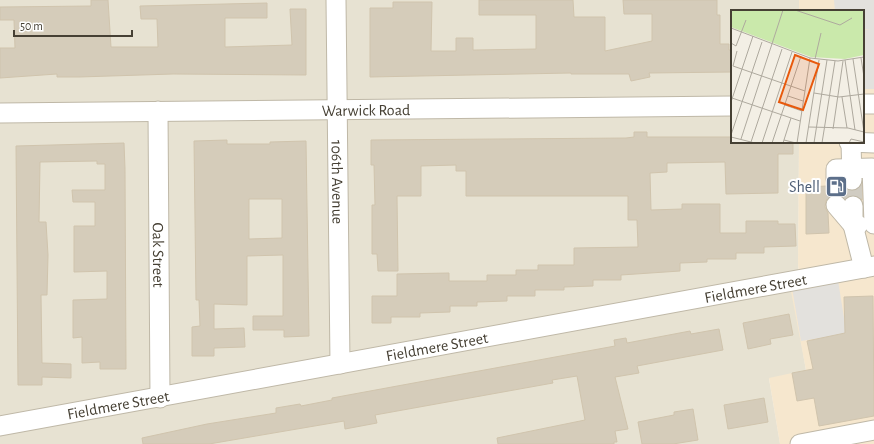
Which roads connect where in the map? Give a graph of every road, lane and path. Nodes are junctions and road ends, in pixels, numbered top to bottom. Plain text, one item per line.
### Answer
1 (336, 0) edge
2 (731, 106) edge
3 (338, 109) junction
4 (158, 112) junction
5 (0, 113) edge
6 (851, 143) edge
7 (864, 143) edge
8 (874, 143) edge
9 (873, 176) edge
10 (844, 206) tunnel mouth
11 (874, 224) edge
12 (853, 225) junction
13 (869, 267) edge
14 (340, 364) junction
15 (160, 398) junction
16 (0, 426) edge
17 (874, 430) edge
18 (800, 444) edge

1 - 3 street, 106th Avenue
2 - 3 street, Warwick Road
3 - 4 street, Warwick Road
3 - 14 street, 106th Avenue
4 - 5 street, Warwick Road
4 - 15 street, Oak Street
6 - 9 street
7 - 8 street
9 - 11 street
10 - 12 street
11 - 12 street
12 - 13 street
13 - 14 street, Fieldmere Street
14 - 15 street, Fieldmere Street
15 - 16 street, Fieldmere Street
17 - 18 street

